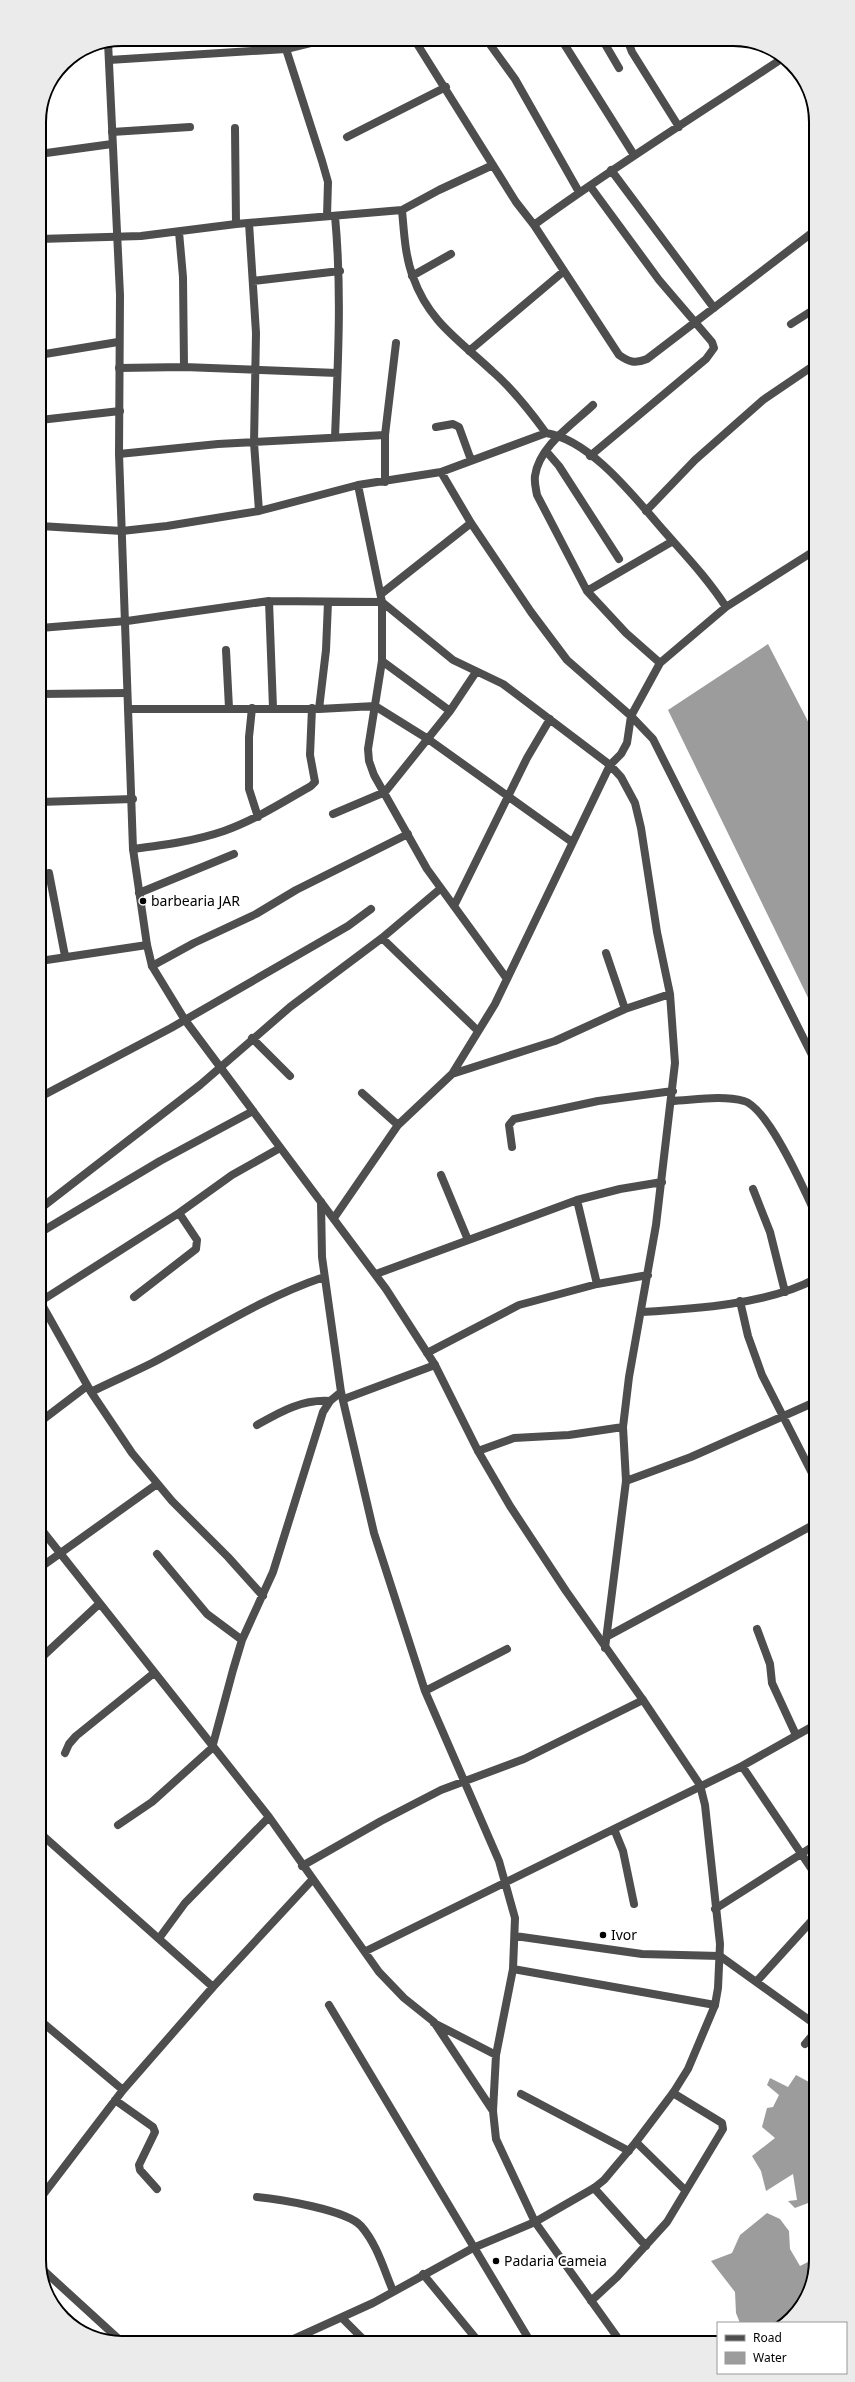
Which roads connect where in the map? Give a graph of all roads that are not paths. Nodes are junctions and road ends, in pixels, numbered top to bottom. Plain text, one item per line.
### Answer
1 (298, 46) edge
2 (419, 46) edge
3 (491, 46) edge
4 (565, 46) edge
5 (606, 46) edge
6 (630, 46) edge
7 (108, 48) edge
8 (286, 49) junction
9 (109, 60) junction
10 (778, 61) edge
11 (619, 68) dead end
12 (446, 87) junction
13 (190, 127) dead end
14 (235, 128) dead end
15 (679, 128) junction
16 (112, 132) junction
17 (347, 136) dead end
18 (112, 144) junction
19 (46, 153) edge
20 (634, 155) junction
21 (493, 165) junction
22 (611, 170) junction
23 (590, 186) junction
24 (580, 192) junction
25 (402, 210) junction
26 (331, 216) junction
27 (249, 222) junction
28 (236, 224) junction
29 (534, 225) junction
30 (179, 232) junction
31 (809, 237) edge
32 (117, 238) junction
33 (46, 239) edge
34 (451, 254) dead end
35 (340, 271) junction
36 (564, 271) junction
37 (412, 276) junction
38 (253, 281) junction
39 (714, 308) junction
40 (809, 313) edge
41 (694, 323) junction
42 (791, 324) dead end
43 (118, 342) junction
44 (396, 343) dead end
45 (469, 351) junction
46 (46, 353) edge
47 (184, 367) junction
48 (119, 368) junction
49 (809, 369) edge
50 (256, 370) junction
51 (337, 373) junction
52 (594, 405) dead end
53 (120, 411) junction
54 (46, 419) edge
55 (436, 427) dead end
56 (546, 433) junction
57 (385, 435) junction
58 (560, 436) junction
59 (335, 437) junction
60 (254, 442) junction
61 (546, 451) junction
62 (119, 454) junction
63 (590, 456) junction
64 (471, 460) junction
65 (441, 472) junction
66 (385, 482) junction
67 (358, 485) junction
68 (259, 511) junction
69 (646, 511) junction
70 (471, 523) junction
71 (46, 526) edge
72 (122, 531) junction
73 (673, 541) junction
74 (809, 554) edge
75 (619, 559) dead end
76 (587, 591) junction
77 (381, 598) junction
78 (269, 602) junction
79 (328, 602) junction
80 (726, 606) junction
81 (127, 621) junction
82 (46, 628) edge
83 (226, 650) dead end
84 (382, 661) junction
85 (660, 663) junction
86 (476, 672) junction
87 (127, 693) junction
88 (46, 694) edge
89 (375, 706) junction
90 (229, 708) junction
91 (252, 708) junction
92 (273, 708) junction
93 (316, 708) junction
94 (128, 709) junction
95 (450, 711) junction
96 (631, 716) junction
97 (550, 720) junction
98 (428, 739) junction
99 (610, 765) junction
100 (385, 792) junction
101 (508, 797) junction
102 (133, 799) junction
103 (46, 802) edge
104 (333, 814) dead end
105 (258, 817) junction
106 (408, 834) junction
107 (572, 842) junction
108 (133, 849) junction
109 (234, 854) dead end
110 (49, 873) dead end
111 (440, 889) junction
112 (138, 892) junction
113 (454, 906) junction
114 (371, 909) dead end
115 (382, 938) junction
116 (147, 945) junction
117 (606, 953) dead end
118 (65, 956) junction
119 (46, 959) edge
120 (152, 966) junction
121 (507, 979) junction
122 (670, 994) junction
123 (625, 1009) junction
124 (185, 1020) junction
125 (478, 1031) junction
126 (252, 1038) junction
127 (809, 1049) edge
128 (221, 1068) junction
129 (452, 1074) junction
130 (290, 1076) dead end
131 (673, 1091) junction
132 (362, 1093) dead end
133 (46, 1094) edge
134 (671, 1101) junction
135 (253, 1111) junction
136 (398, 1125) junction
137 (512, 1147) dead end
138 (280, 1148) junction
139 (441, 1175) dead end
140 (662, 1182) junction
141 (753, 1189) dead end
142 (809, 1199) edge
143 (577, 1200) junction
144 (321, 1202) junction
145 (46, 1203) edge
146 (178, 1213) junction
147 (334, 1218) junction
148 (46, 1229) edge
149 (468, 1240) junction
150 (376, 1274) junction
151 (648, 1275) junction
152 (324, 1277) junction
153 (809, 1282) edge
154 (597, 1284) junction
155 (786, 1292) junction
156 (134, 1297) dead end
157 (46, 1299) edge
158 (740, 1301) junction
159 (46, 1311) edge
160 (642, 1312) junction
161 (427, 1353) junction
162 (435, 1365) junction
163 (89, 1389) junction
164 (343, 1396) junction
165 (330, 1401) junction
166 (809, 1405) edge
167 (46, 1418) edge
168 (783, 1418) junction
169 (257, 1425) dead end
170 (623, 1427) junction
171 (478, 1451) junction
172 (809, 1468) edge
173 (626, 1481) junction
174 (157, 1484) junction
175 (809, 1527) edge
176 (46, 1535) edge
177 (60, 1552) junction
178 (157, 1554) dead end
179 (46, 1563) edge
180 (263, 1596) junction
181 (99, 1604) junction
182 (757, 1629) dead end
183 (608, 1636) junction
184 (242, 1640) junction
185 (605, 1648) junction
186 (507, 1649) dead end
187 (46, 1653) edge
188 (154, 1673) junction
189 (425, 1691) junction
190 (643, 1700) junction
191 (809, 1730) edge
192 (796, 1735) junction
193 (212, 1748) junction
194 (65, 1753) dead end
195 (742, 1766) junction
196 (465, 1782) junction
197 (700, 1785) junction
198 (269, 1817) junction
199 (118, 1825) dead end
200 (614, 1829) junction
201 (46, 1838) edge
202 (809, 1849) edge
203 (801, 1854) junction
204 (809, 1865) edge
205 (302, 1866) junction
206 (312, 1880) junction
207 (507, 1883) junction
208 (634, 1904) dead end
209 (715, 1909) junction
210 (809, 1924) edge
211 (515, 1936) junction
212 (160, 1937) junction
213 (366, 1952) junction
214 (720, 1956) junction
215 (512, 1969) junction
216 (757, 1981) junction
217 (213, 1987) junction
218 (329, 2005) dead end
219 (715, 2005) junction
220 (809, 2020) edge
221 (434, 2022) junction
222 (46, 2025) edge
223 (809, 2039) edge
224 (805, 2044) dead end
225 (496, 2055) junction
226 (123, 2090) junction
227 (673, 2093) junction
228 (521, 2094) dead end
229 (115, 2100) junction
230 (493, 2111) junction
231 (636, 2142) junction
232 (629, 2151) junction
233 (594, 2188) junction
234 (157, 2189) dead end
235 (685, 2190) junction
236 (46, 2191) edge
237 (257, 2197) dead end
238 (536, 2222) junction
239 (646, 2246) junction
240 (473, 2248) junction
241 (48, 2274) edge
242 (423, 2274) junction
243 (394, 2291) junction
244 (591, 2301) junction
245 (342, 2318) junction
246 (115, 2336) edge
247 (310, 2336) edge
248 (360, 2336) edge
249 (474, 2336) edge
250 (527, 2336) edge
251 (616, 2336) edge

1 - 8 street
2 - 12 street
3 - 24 street
4 - 20 street
5 - 11 street
6 - 15 street
7 - 9 street
8 - 9 street
8 - 26 street
9 - 16 street
10 - 15 street
12 - 17 street
12 - 21 street
13 - 16 street
14 - 28 street
15 - 20 street
16 - 18 street
18 - 19 street
18 - 32 street
20 - 22 street
21 - 25 street
21 - 29 street
22 - 23 street
22 - 39 street
23 - 24 street
23 - 41 street
24 - 29 street
25 - 26 street
25 - 37 street
26 - 27 street
26 - 35 street
27 - 28 street
27 - 38 street
28 - 30 street
29 - 36 street
30 - 32 street
30 - 47 street
31 - 39 street
32 - 33 street
32 - 43 street
34 - 37 street
35 - 38 street
35 - 51 street
36 - 41 street
36 - 45 street
37 - 45 street
38 - 50 street
39 - 41 street
40 - 42 street
41 - 63 street
43 - 46 street
43 - 48 street
44 - 57 street
45 - 56 street
47 - 48 street
47 - 50 street
48 - 53 street
49 - 69 street
50 - 51 street
50 - 60 street
51 - 59 street
52 - 58 street
53 - 54 street
53 - 62 street
55 - 64 street
56 - 58 street
56 - 64 street
57 - 59 street
57 - 66 street
58 - 61 street
58 - 63 street
59 - 60 street
60 - 62 street
60 - 68 street
61 - 75 street
61 - 76 street
62 - 72 street
63 - 69 street
64 - 65 street
65 - 66 street
65 - 70 street
66 - 67 street
67 - 68 street
67 - 77 street
68 - 72 street
69 - 73 street
70 - 77 street
70 - 96 street
71 - 72 street
72 - 81 street
73 - 76 street
73 - 80 street
74 - 80 street
76 - 85 street
77 - 79 street
77 - 84 street
77 - 86 street
78 - 79 street
78 - 81 street
78 - 92 street
79 - 93 street
80 - 85 street
81 - 82 street
81 - 87 street
83 - 90 street
84 - 89 street
84 - 95 street
85 - 96 street
86 - 95 street
86 - 97 street
87 - 88 street
87 - 94 street
89 - 93 street
89 - 98 street
89 - 100 street
90 - 91 street
90 - 94 street
91 - 92 street
91 - 105 street
92 - 93 street
93 - 105 street
94 - 102 street
95 - 98 street
96 - 99 street
96 - 127 street
97 - 99 street
97 - 101 street
98 - 100 street
98 - 101 street
99 - 107 street
99 - 122 street
100 - 104 street
100 - 106 street
101 - 107 street
101 - 113 street
102 - 103 street
102 - 108 street
105 - 108 street
106 - 111 street
106 - 120 street
107 - 121 street
108 - 112 street
109 - 112 street
110 - 118 street
111 - 113 street
111 - 115 street
112 - 116 street
113 - 121 street
114 - 124 street
115 - 125 street
115 - 126 street
116 - 118 street
116 - 120 street
117 - 123 street
118 - 119 street
120 - 124 street
121 - 125 street
122 - 123 street
122 - 131 street
123 - 129 street
124 - 128 street
124 - 133 street
125 - 129 street
126 - 128 street
126 - 130 street
128 - 135 street
128 - 145 street
129 - 136 street
131 - 134 street
131 - 137 street
132 - 136 street
134 - 140 street
134 - 142 street
135 - 138 street
135 - 148 street
136 - 147 street
138 - 144 street
138 - 146 street
139 - 149 street
140 - 143 street
140 - 151 street
141 - 155 street
143 - 149 street
143 - 154 street
144 - 147 street
144 - 152 street
146 - 156 street
146 - 157 street
147 - 150 street
149 - 150 street
150 - 161 street
151 - 154 street
151 - 160 street
152 - 163 street
152 - 164 street
153 - 155 street
154 - 161 street
155 - 158 street
158 - 160 street
158 - 168 street
159 - 163 street
160 - 170 street
161 - 162 street
162 - 164 street
162 - 171 street
163 - 167 street
163 - 174 street
164 - 165 street
164 - 189 street
165 - 169 street
165 - 180 street
166 - 168 street
168 - 172 street
168 - 173 street
170 - 171 street
170 - 173 street
171 - 185 street
173 - 183 street
174 - 177 street
174 - 180 street
175 - 183 street
176 - 177 street
177 - 179 street
177 - 181 street
178 - 184 street
180 - 184 street
181 - 187 street
181 - 188 street
182 - 192 street
183 - 185 street
184 - 193 street
185 - 190 street
186 - 189 street
188 - 193 street
188 - 194 street
189 - 196 street
190 - 196 street
190 - 197 street
191 - 192 street
192 - 195 street
193 - 198 street
193 - 199 street
195 - 197 street
195 - 203 street
196 - 205 street
196 - 207 street
197 - 200 street
197 - 209 street
198 - 205 street
198 - 212 street
200 - 207 street
200 - 208 street
201 - 212 street
202 - 203 street
203 - 204 street
203 - 209 street
205 - 206 street
206 - 213 street
206 - 217 street
207 - 211 street
207 - 213 street
209 - 214 street
210 - 216 street
211 - 214 street
211 - 215 street
212 - 217 street
213 - 221 street
214 - 216 street
214 - 219 street
215 - 219 street
215 - 225 street
216 - 220 street
217 - 226 street
218 - 240 street
219 - 227 street
221 - 225 street
221 - 230 street
222 - 226 street
223 - 224 street
225 - 230 street
226 - 229 street
227 - 231 street
227 - 235 street
228 - 232 street
229 - 234 street
229 - 236 street
230 - 238 street
231 - 232 street
231 - 235 street
232 - 233 street
233 - 238 street
233 - 239 street
235 - 239 street
237 - 243 street
238 - 240 street
238 - 244 street
239 - 244 street
240 - 242 street
240 - 250 street
241 - 246 street
242 - 243 street
242 - 249 street
243 - 245 street
244 - 251 street
245 - 247 street
245 - 248 street

